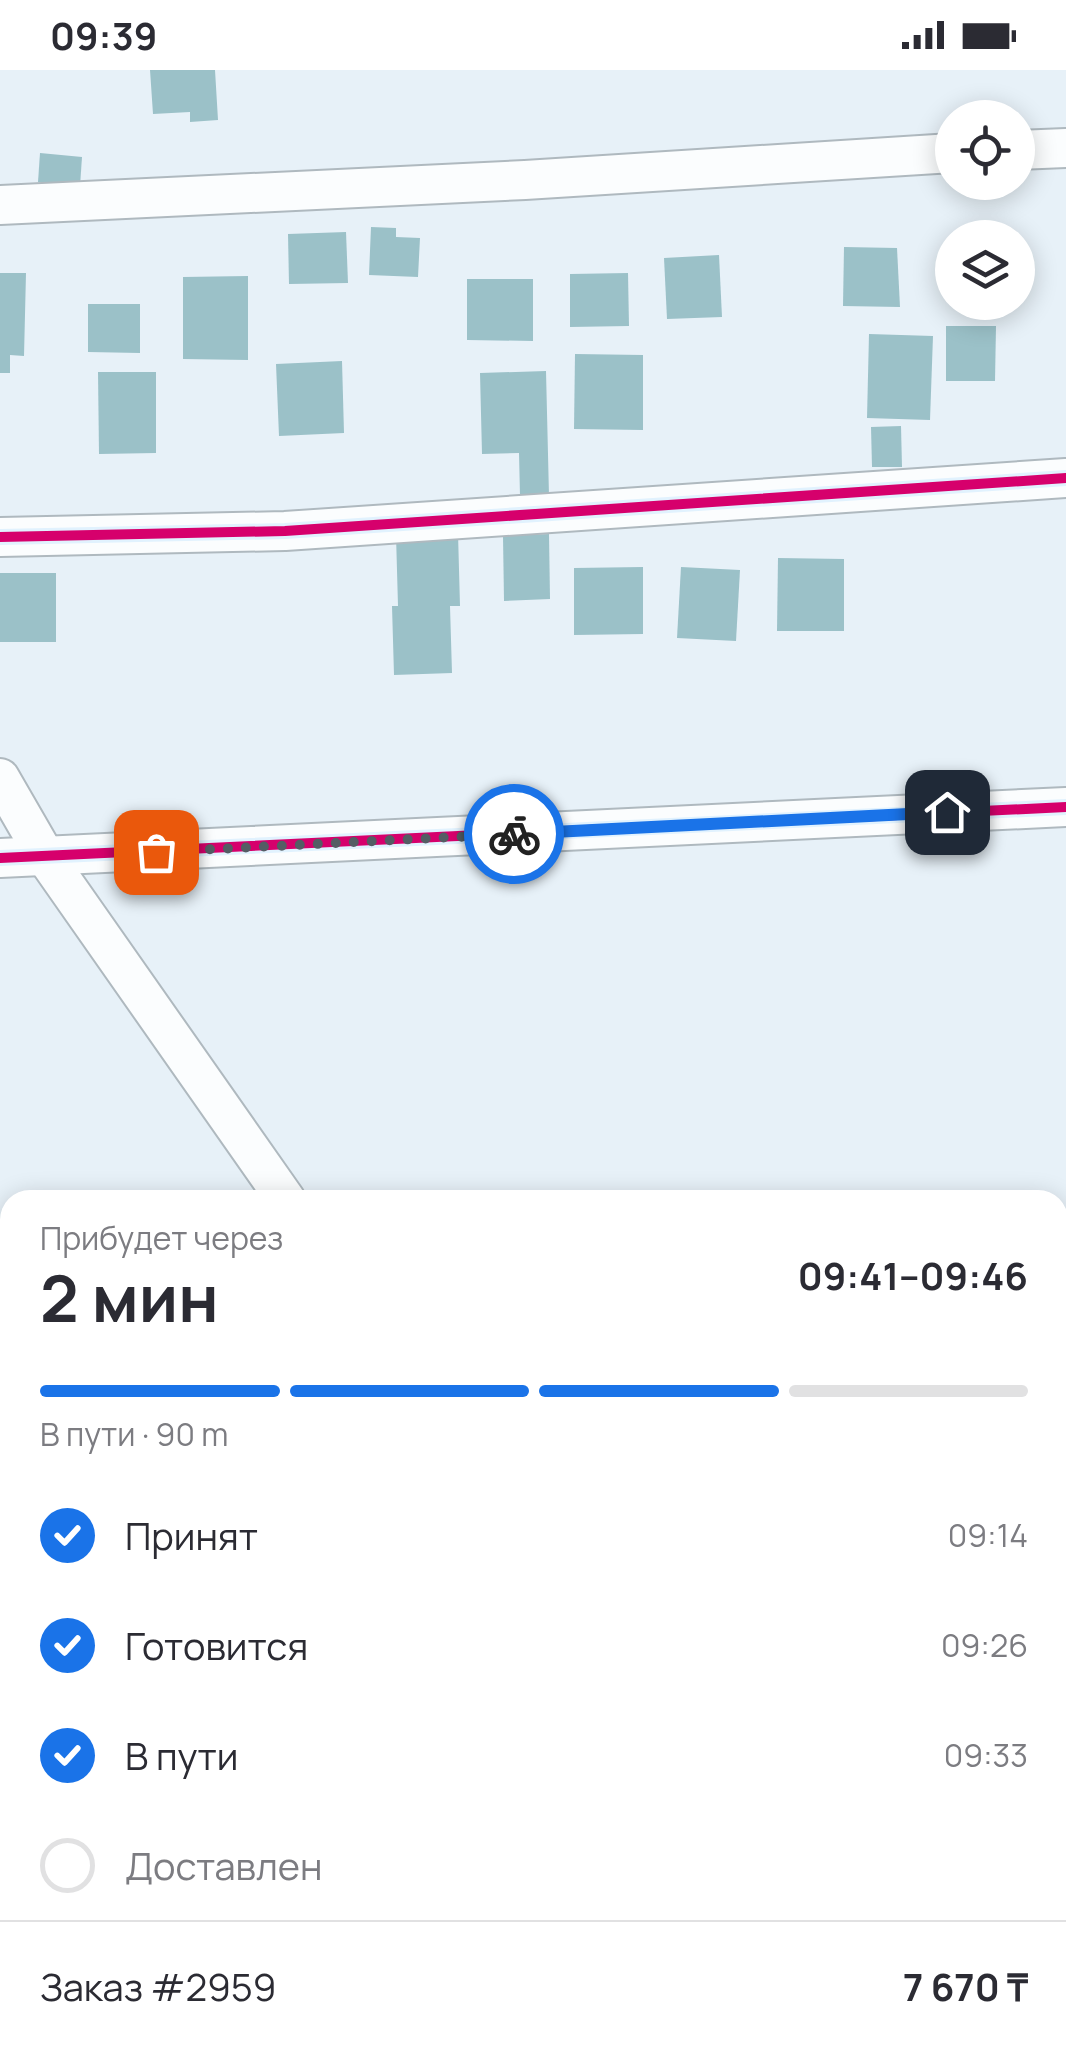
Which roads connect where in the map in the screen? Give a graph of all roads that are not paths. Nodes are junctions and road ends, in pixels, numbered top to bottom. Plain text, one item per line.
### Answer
1 (1066, 148) edge
2 (1035, 149) edge
3 (935, 154) edge
4 (0, 206) edge
5 (1066, 478) edge
6 (0, 537) edge
7 (0, 778) edge
8 (1066, 806) edge
9 (45, 856) junction
10 (0, 858) edge
11 (279, 1190) edge

1 - 2 street
3 - 4 street
5 - 6 street
7 - 9 street
8 - 9 street
9 - 10 street
9 - 11 street

